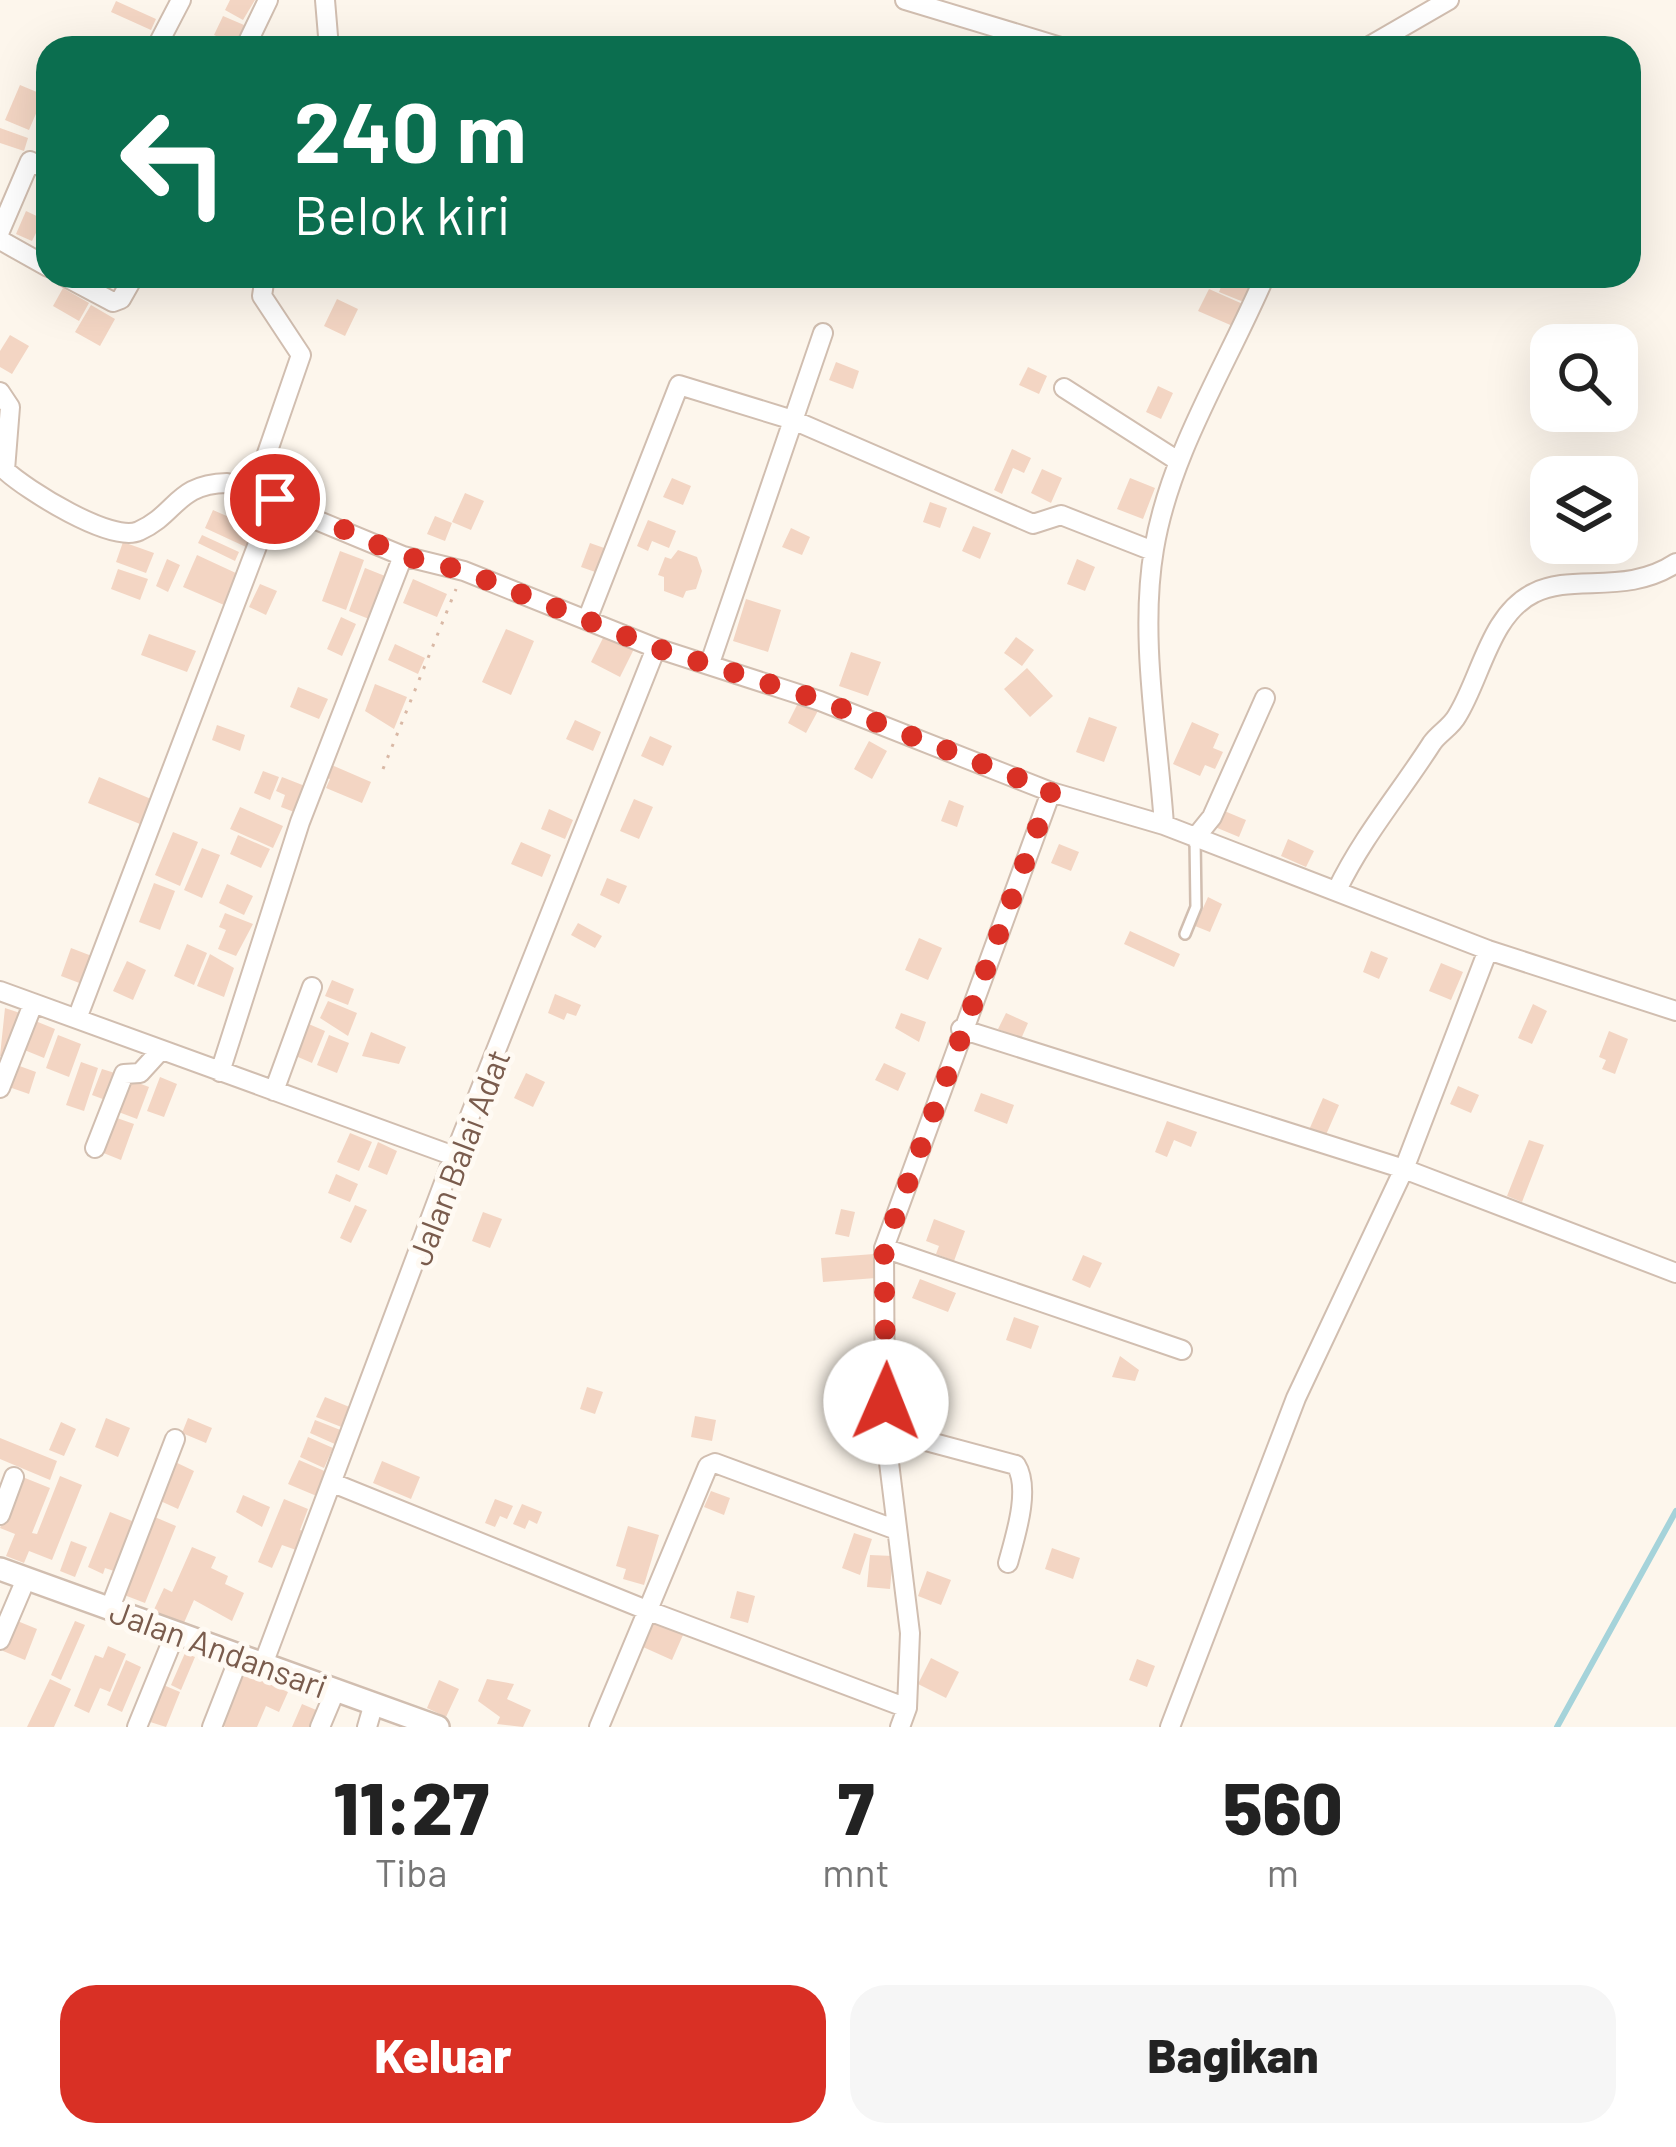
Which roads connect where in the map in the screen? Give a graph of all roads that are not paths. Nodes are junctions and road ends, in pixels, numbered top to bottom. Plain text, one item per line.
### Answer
1 (181, 0) edge
2 (268, 0) edge
3 (325, 0) edge
4 (905, 0) edge
5 (1419, 0) edge
6 (1449, 0) edge
7 (1412, 20) junction
8 (163, 36) edge
9 (251, 36) edge
10 (328, 36) edge
11 (1024, 36) edge
12 (1386, 36) edge
13 (36, 164) edge
14 (0, 231) edge
15 (0, 240) edge
16 (36, 260) edge
17 (86, 288) edge
18 (127, 288) edge
19 (263, 288) edge
20 (1259, 288) edge
21 (823, 333) dead end
22 (1064, 388) dead end
23 (0, 392) edge
24 (793, 420) junction
25 (1178, 461) junction
26 (254, 491) junction
27 (275, 499) junction
28 (1154, 550) junction
29 (404, 556) junction
30 (1676, 563) edge
31 (587, 620) junction
32 (656, 648) junction
33 (710, 663) junction
34 (1264, 698) dead end
35 (1051, 791) junction
36 (1164, 826) junction
37 (1195, 838) junction
38 (1337, 890) junction
39 (1185, 934) dead end
40 (1488, 950) junction
41 (312, 987) dead end
42 (0, 991) edge
43 (34, 1004) junction
44 (1676, 1011) edge
45 (78, 1016) junction
46 (961, 1029) junction
47 (160, 1050) junction
48 (220, 1072) junction
49 (0, 1088) edge
50 (274, 1091) junction
51 (94, 1148) dead end
52 (454, 1156) junction
53 (1404, 1169) junction
54 (884, 1248) junction
55 (1676, 1274) edge
56 (1182, 1350) dead end
57 (885, 1430) junction
58 (175, 1439) dead end
59 (14, 1477) dead end
60 (333, 1483) junction
61 (0, 1515) edge
62 (895, 1529) junction
63 (1007, 1563) dead end
64 (0, 1569) edge
65 (26, 1579) junction
66 (110, 1608) junction
67 (649, 1611) junction
68 (175, 1634) junction
69 (0, 1640) edge
70 (239, 1658) junction
71 (262, 1666) junction
72 (336, 1689) junction
73 (374, 1703) junction
74 (907, 1708) junction
75 (137, 1727) edge
76 (212, 1727) edge
77 (320, 1727) edge
78 (367, 1727) edge
79 (438, 1727) edge
80 (599, 1727) edge
81 (900, 1727) edge
82 (1170, 1727) edge

1 - 8 street
2 - 9 street
3 - 10 street
4 - 11 street
5 - 7 street
6 - 7 street
7 - 12 street
13 - 14 street
15 - 16 street
17 - 18 street
19 - 26 street
20 - 25 street
21 - 24 street
22 - 25 street
23 - 26 street
24 - 28 street
24 - 31 street
24 - 33 street
25 - 28 street
26 - 27 street
27 - 29 street
27 - 45 street
28 - 36 street
29 - 31 street
29 - 48 street
30 - 38 street
31 - 32 street
32 - 33 street
32 - 52 street, Jalan Balai Adat
33 - 35 street
34 - 37 street
35 - 36 street
35 - 46 street
36 - 37 street
37 - 38 street
37 - 39 lane
38 - 40 street
40 - 44 street
40 - 53 street
41 - 50 street
42 - 43 street
43 - 45 street
43 - 49 street
45 - 47 street
46 - 53 street
46 - 54 street
47 - 48 street
47 - 51 street
48 - 50 street
50 - 52 street
52 - 60 street, Jalan Balai Adat
53 - 55 street
53 - 82 street
54 - 56 street
54 - 57 street
57 - 62 street
57 - 63 street
58 - 66 street
59 - 61 street
60 - 67 street
60 - 71 street, Jalan Balai Adat
62 - 67 street
62 - 74 street
64 - 65 street, Jalan Andansari
65 - 66 street, Jalan Andansari
65 - 69 street
66 - 68 street, Jalan Andansari
67 - 74 street
67 - 80 street
68 - 70 street, Jalan Andansari
68 - 75 street
70 - 71 street, Jalan Andansari
70 - 76 street
71 - 72 street, Jalan Andansari
72 - 73 street, Jalan Andansari
72 - 77 street
73 - 78 street
73 - 79 street, Jalan Andansari
74 - 81 street

